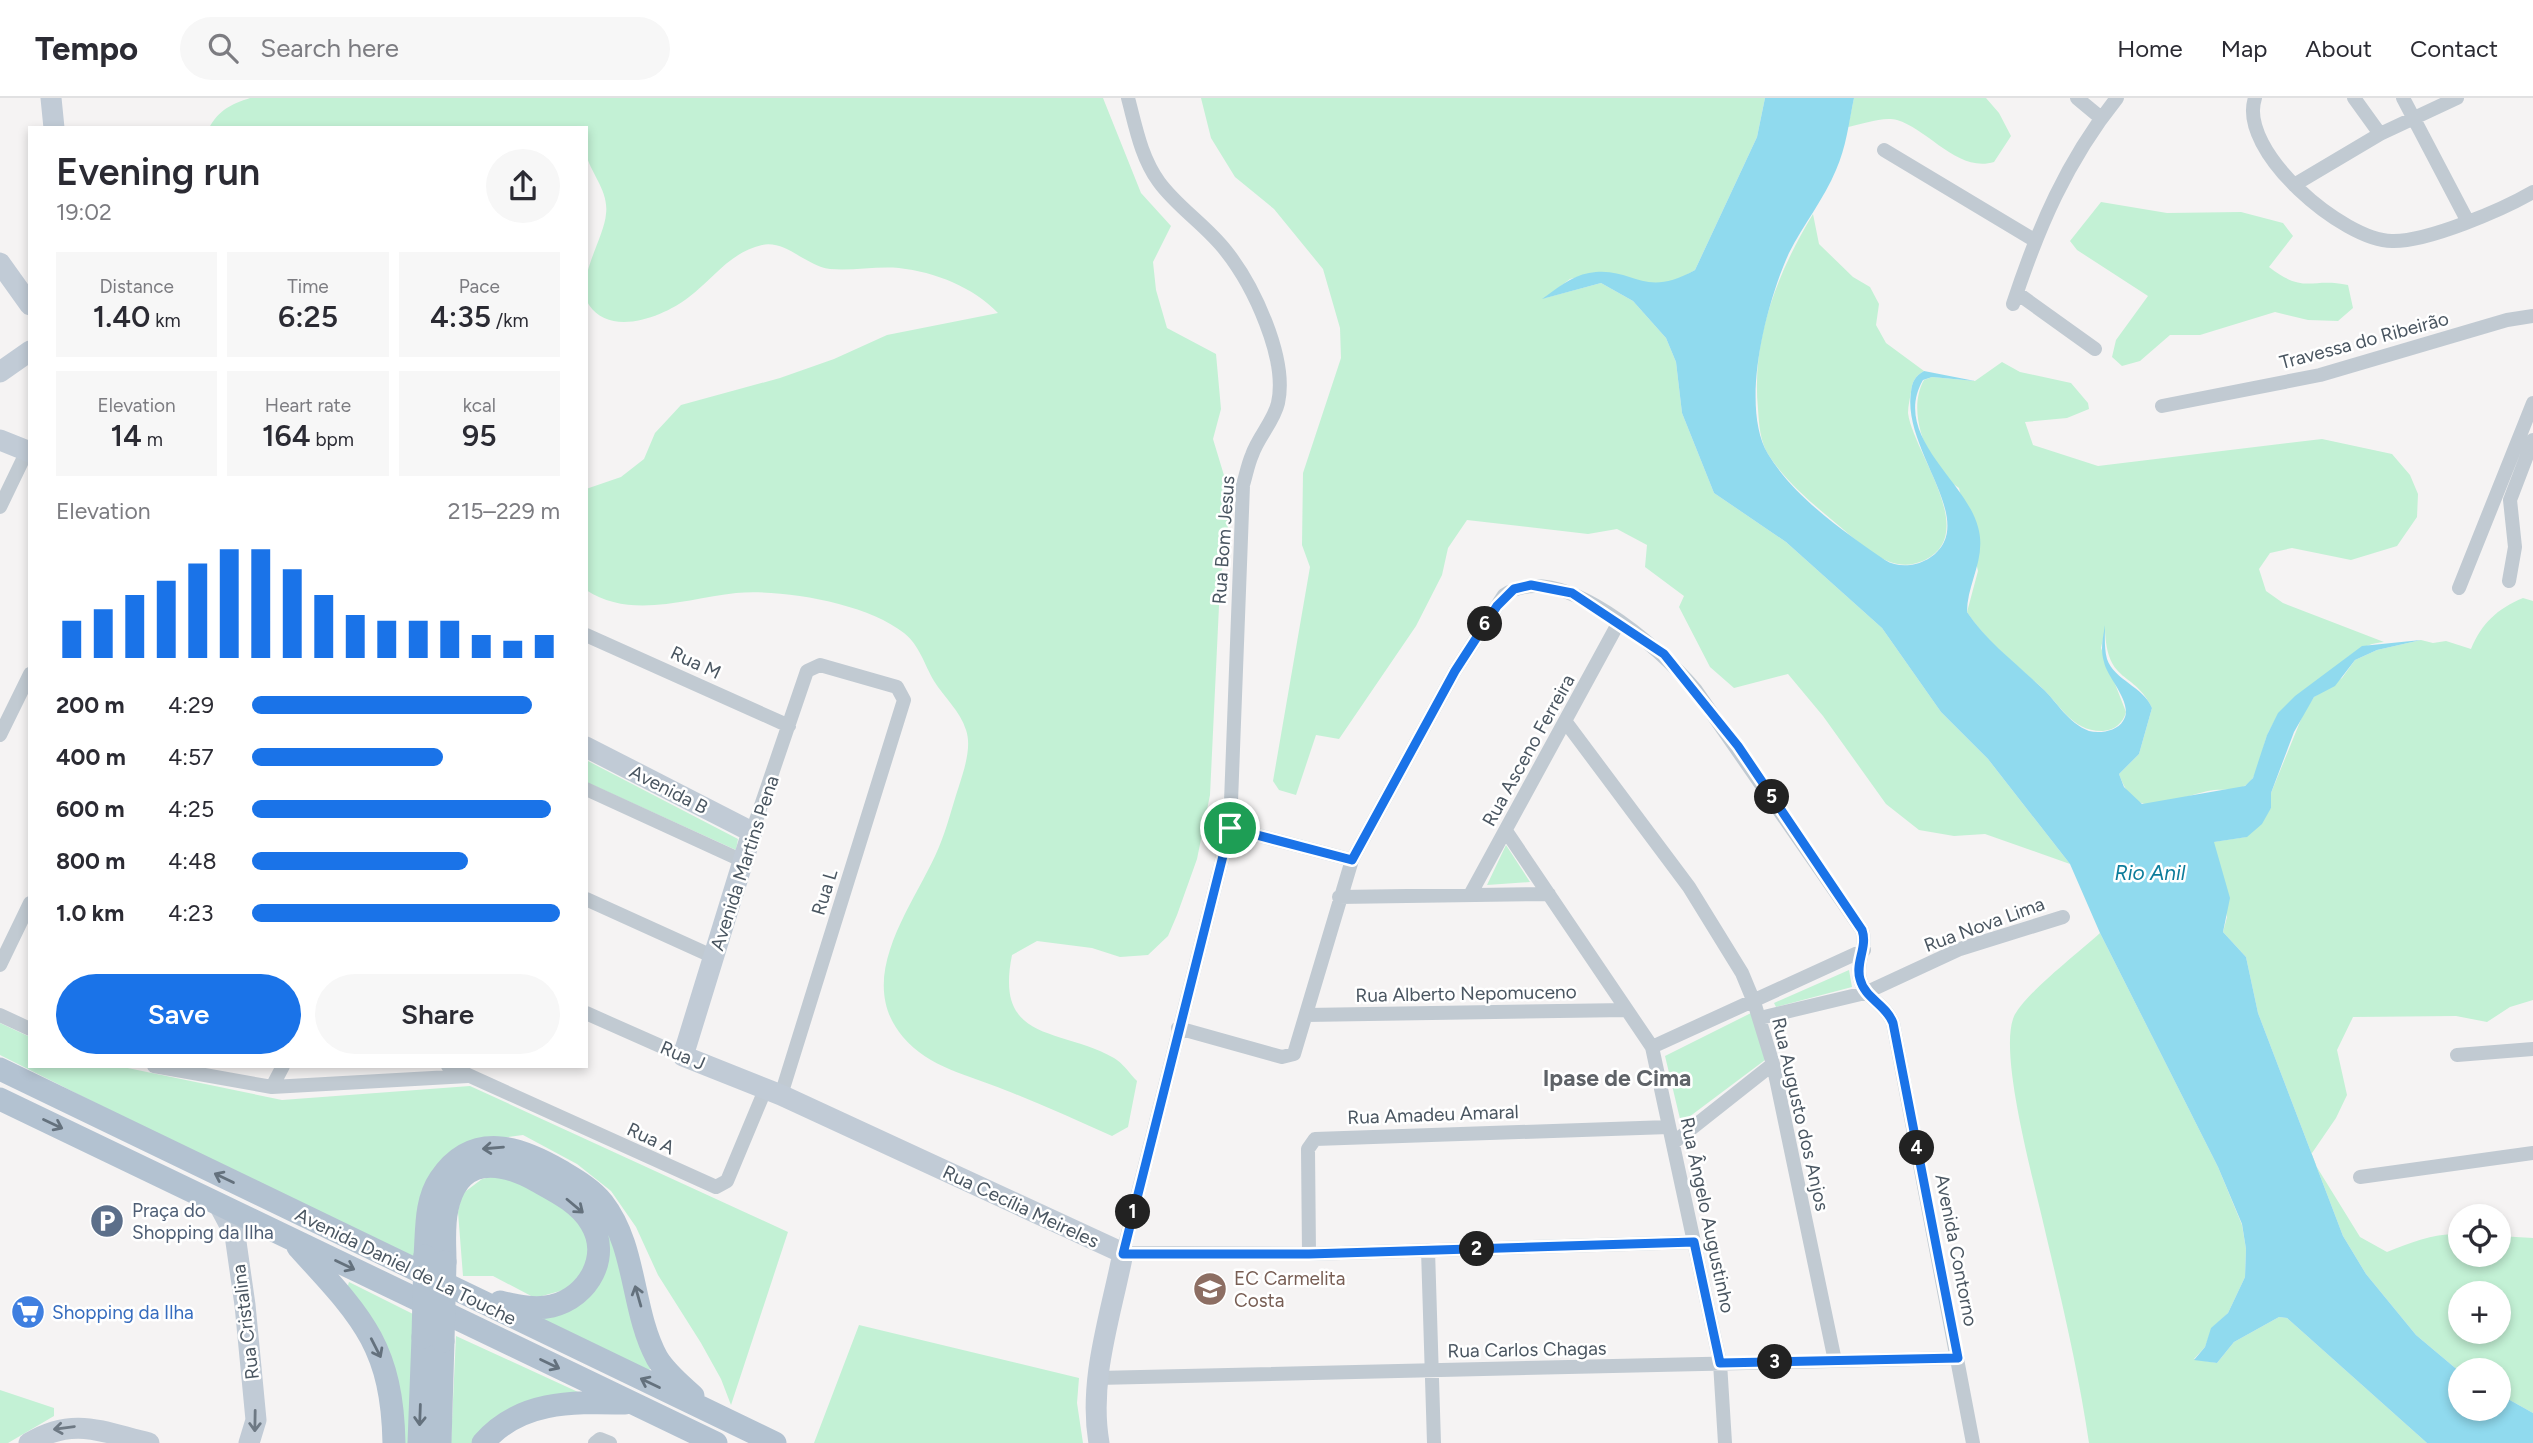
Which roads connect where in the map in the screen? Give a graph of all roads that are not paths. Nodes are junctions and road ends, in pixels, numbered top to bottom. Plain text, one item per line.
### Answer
1 (51, 98) edge
2 (1128, 98) edge
3 (2077, 98) edge
4 (2117, 98) edge
5 (2255, 98) edge
6 (2354, 98) edge
7 (2403, 98) edge
8 (2457, 98) edge
9 (2101, 118) junction
10 (2414, 118) junction
11 (54, 126) edge
12 (2380, 134) junction
13 (1884, 150) dead end
14 (2294, 185) junction
15 (2533, 192) edge
16 (2467, 220) junction
17 (2034, 240) junction
18 (0, 262) edge
19 (28, 302) edge
20 (2533, 316) edge
21 (2095, 349) dead end
22 (28, 352) edge
23 (0, 372) edge
24 (2533, 403) edge
25 (2162, 406) dead end
26 (0, 440) edge
27 (2533, 440) edge
28 (28, 452) edge
29 (28, 454) edge
30 (0, 507) edge
31 (2509, 581) dead end
32 (2459, 588) dead end
33 (1619, 622) junction
34 (588, 636) edge
35 (807, 671) joint
36 (28, 678) edge
37 (1565, 721) junction
38 (789, 726) junction
39 (0, 735) edge
40 (588, 748) edge
41 (588, 790) edge
42 (1230, 828) junction
43 (1506, 831) junction
44 (752, 832) junction
45 (1352, 860) junction
46 (743, 861) junction
47 (1549, 894) junction
48 (1470, 895) junction
49 (1339, 897) junction
50 (588, 899) edge
51 (28, 907) edge
52 (2063, 916) dead end
53 (1864, 950) junction
54 (714, 957) junction
55 (0, 965) edge
56 (1865, 993) junction
57 (1754, 1002) junction
58 (1627, 1010) junction
59 (588, 1014) edge
60 (0, 1015) edge
61 (1306, 1015) junction
62 (1760, 1018) junction
63 (28, 1028) edge
64 (1178, 1028) junction
65 (1652, 1047) junction
66 (2533, 1049) edge
67 (2457, 1055) dead end
68 (684, 1056) junction
69 (1773, 1064) junction
70 (173, 1068) edge
71 (282, 1068) edge
72 (392, 1068) edge
73 (452, 1068) edge
74 (0, 1069) edge
75 (469, 1076) junction
76 (386, 1080) junction
77 (272, 1087) junction
78 (773, 1092) junction
79 (0, 1098) edge
80 (1670, 1127) junction
81 (1673, 1143) junction
82 (2533, 1153) edge
83 (2360, 1177) dead end
84 (218, 1203) junction
85 (288, 1237) junction
86 (1694, 1242) junction
87 (1427, 1250) junction
88 (1123, 1254) junction
89 (1309, 1254) junction
90 (435, 1259) junction
91 (464, 1293) junction
92 (433, 1339) junction
93 (1958, 1358) junction
94 (1835, 1361) junction
95 (1720, 1363) junction
96 (1432, 1370) junction
97 (1097, 1378) junction
98 (633, 1403) junction
99 (711, 1413) junction
100 (96, 1436) edge
101 (29, 1443) edge
102 (149, 1443) edge
103 (249, 1443) edge
104 (394, 1443) edge
105 (419, 1443) edge
106 (440, 1443) edge
107 (483, 1443) edge
108 (716, 1443) edge
109 (775, 1443) edge
110 (1099, 1443) edge
111 (1434, 1443) edge
112 (1725, 1443) edge
113 (1973, 1443) edge

1 - 11 street
2 - 42 street, Rua Bom Jesus
3 - 9 street
4 - 9 street
5 - 14 street
6 - 12 street
7 - 10 street
8 - 10 street
9 - 17 street
10 - 12 street
10 - 16 street
12 - 14 street
13 - 17 street
14 - 16 street
15 - 16 street
17 - 21 street
18 - 19 street
20 - 25 street, Travessa do Ribeirão
22 - 23 street
24 - 32 street
26 - 28 street
27 - 31 street
29 - 30 street
33 - 37 street, Rua Asceno Ferreira
33 - 45 street
33 - 53 street
34 - 38 street, Rua M
35 - 38 street, Avenida Martins Pena
35 - 78 street, Rua L
36 - 39 street
37 - 43 street, Rua Asceno Ferreira
37 - 57 street, Rua Augusto dos Anjos
38 - 44 street, Avenida Martins Pena
40 - 44 street, Avenida B
41 - 46 street
42 - 45 street
42 - 64 street, Rua Bom Jesus
43 - 47 street, Rua Ângelo Augustinho
43 - 48 street, Rua Asceno Ferreira
44 - 46 street, Avenida Martins Pena
45 - 49 street
46 - 54 street, Avenida Martins Pena
47 - 48 street
47 - 58 street, Rua Ângelo Augustinho
48 - 49 street
49 - 61 street
50 - 54 street
51 - 55 street
52 - 56 street, Rua Nova Lima
53 - 56 street
53 - 57 street
54 - 68 street, Avenida Martins Pena
56 - 62 street, Rua Nova Lima
56 - 93 street, Avenida Contorno
57 - 62 street, Rua Augusto dos Anjos
57 - 65 street
58 - 61 street, Rua Alberto Nepomuceno
58 - 65 street, Rua Ângelo Augustinho
59 - 68 street, Rua J
60 - 63 street
61 - 64 street
62 - 69 street, Rua Augusto dos Anjos
64 - 88 street, Rua Bom Jesus
65 - 80 street, Rua Ângelo Augustinho
66 - 67 street
68 - 78 street, Rua J
69 - 81 street
69 - 94 street, Rua Augusto dos Anjos
70 - 77 street, Rua A
71 - 77 street
72 - 76 street
73 - 75 street, Rua A
91 -> 74 main road, Avenida Daniel de La Touche
75 - 76 street, Rua A
75 - 78 street, Rua A
76 - 77 street, Rua A
78 - 88 street, Rua Cecília Meireles
79 -> 84 main road, Avenida Daniel de La Touche
80 - 81 street, Rua Ângelo Augustinho
80 - 89 street, Rua Amadeu Amaral
81 - 86 street, Rua Ângelo Augustinho
82 - 83 street
84 - 85 main road, Avenida Daniel de La Touche
84 -> 103 street, Rua Cristalina
85 -> 98 main road, Avenida Daniel de La Touche
85 -> 104 main road
86 - 87 street, Rua Cecília Meireles
86 - 95 street, Rua Ângelo Augustinho
87 - 89 street, Rua Cecília Meireles
87 - 96 street
88 - 89 street, Rua Cecília Meireles
88 - 97 street
90 -> 91 main road
90 - 92 main road, bridge
99 -> 90 main road
99 -> 91 main road, Avenida Daniel de La Touche
92 -> 105 main road
92 - 106 main road
93 - 94 street, Rua Carlos Chagas
93 - 113 street, Avenida Contorno
94 - 95 street, Rua Carlos Chagas
95 - 96 street, Rua Carlos Chagas
95 - 112 street, Rua Ângelo Augustinho
96 - 97 street, Rua Carlos Chagas
96 - 111 street
97 - 110 street
98 - 107 main road
98 - 108 main road, Avenida Daniel de La Touche
99 - 109 main road, Avenida Daniel de La Touche
100 -> 101 street
100 - 102 street

